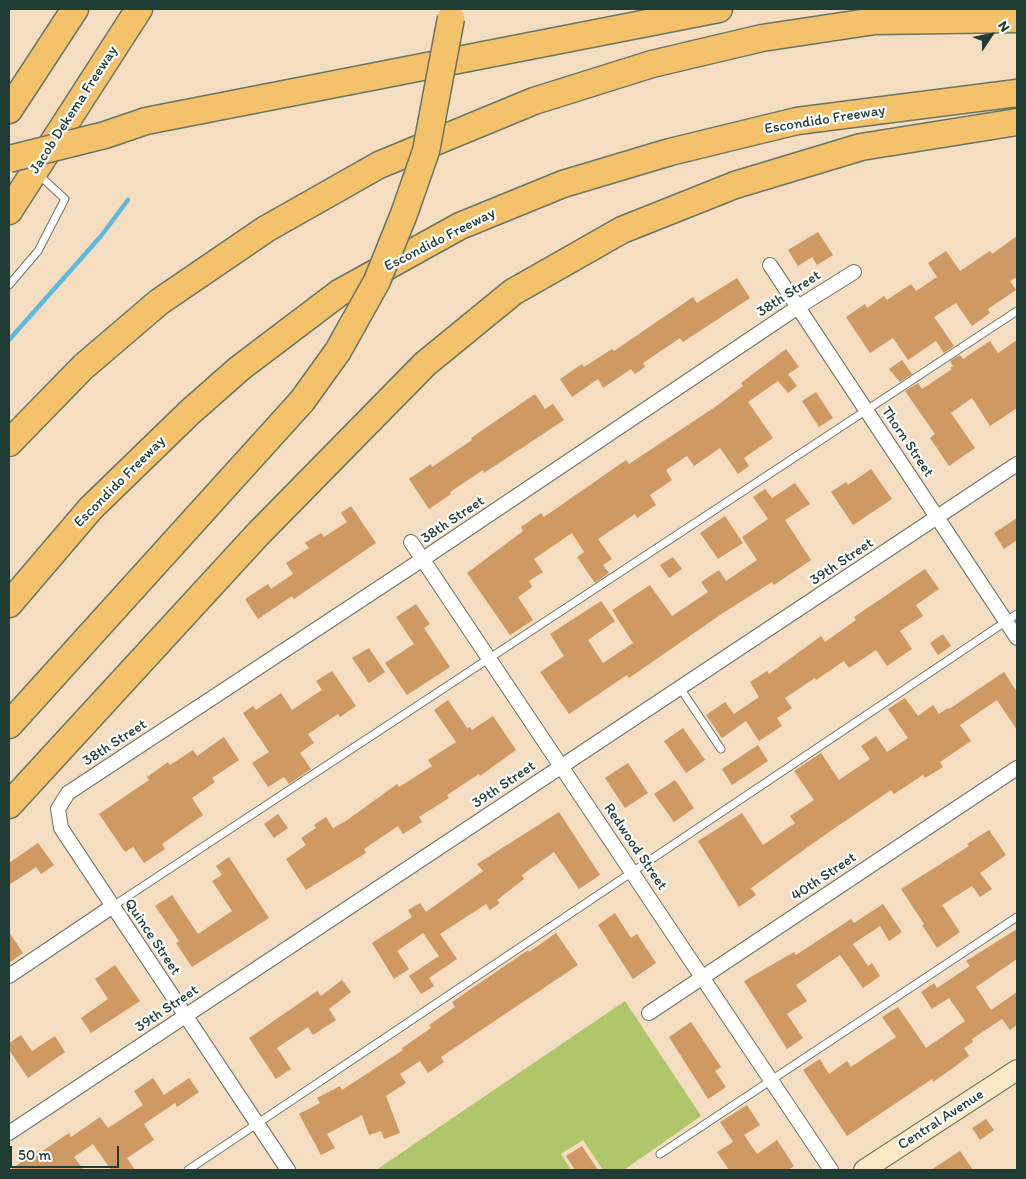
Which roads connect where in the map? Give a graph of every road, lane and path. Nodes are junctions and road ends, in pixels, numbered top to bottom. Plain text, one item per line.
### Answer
1 (75, 9) edge
2 (139, 9) edge
3 (719, 9) edge
4 (1013, 9) edge
5 (1017, 9) edge
6 (451, 14) edge
7 (1017, 19) edge
8 (1017, 93) edge
9 (9, 110) edge
10 (1017, 122) edge
11 (9, 159) edge
12 (35, 172) junction
13 (9, 211) edge
14 (770, 265) dead end
15 (854, 272) dead end
16 (9, 285) edge
17 (798, 306) junction
18 (1017, 311) edge
19 (867, 410) junction
20 (9, 443) edge
21 (1017, 464) edge
22 (937, 517) junction
23 (412, 542) dead end
24 (423, 559) junction
25 (9, 604) edge
26 (1012, 618) edge
27 (1017, 638) edge
28 (490, 659) junction
29 (680, 688) junction
30 (9, 725) edge
31 (721, 749) dead end
32 (561, 766) junction
33 (1017, 768) edge
34 (68, 792) joint
35 (9, 805) edge
36 (632, 872) junction
37 (113, 906) junction
38 (1017, 918) edge
39 (9, 976) edge
40 (702, 978) junction
41 (649, 1013) dead end
42 (186, 1016) junction
43 (1017, 1070) edge
44 (771, 1080) junction
45 (257, 1124) junction
46 (9, 1133) edge
47 (660, 1154) dead end
48 (188, 1170) edge
49 (288, 1170) edge
50 (831, 1170) edge
51 (864, 1170) edge

1 - 9 highway
2 - 12 highway, Jacob Dekema Freeway
3 - 11 highway, bridge
4 - 5 highway
6 - 30 highway, bridge
7 - 20 highway
8 - 25 highway, Escondido Freeway
10 - 35 highway
12 - 13 highway, Jacob Dekema Freeway
12 - 16 lane
14 - 17 street, Thorn Street
15 - 17 street, 38th Street
17 - 19 street, Thorn Street
17 - 24 street, 38th Street
18 - 19 lane
19 - 22 street, Thorn Street
19 - 28 lane
21 - 22 street, 39th Street
22 - 26 street, Thorn Street
22 - 29 street, 39th Street
23 - 24 street, Redwood Street
24 - 28 street, Redwood Street
24 - 34 street, 38th Street
26 - 27 street, Thorn Street
26 - 36 lane
28 - 32 street, Redwood Street
28 - 37 lane
29 - 31 lane
29 - 32 street, 39th Street
32 - 36 street, Redwood Street
32 - 42 street, 39th Street
33 - 40 street, 40th Street
34 - 37 street, Quince Street
36 - 40 street, Redwood Street
36 - 45 lane
37 - 39 street
37 - 42 street, Quince Street
38 - 44 lane
40 - 41 street, 40th Street
40 - 44 street, Redwood Street
42 - 45 street, Quince Street
42 - 46 street, 39th Street
43 - 51 street, Central Avenue
44 - 47 lane
44 - 50 street, Redwood Street
45 - 48 lane
45 - 49 street, Quince Street

